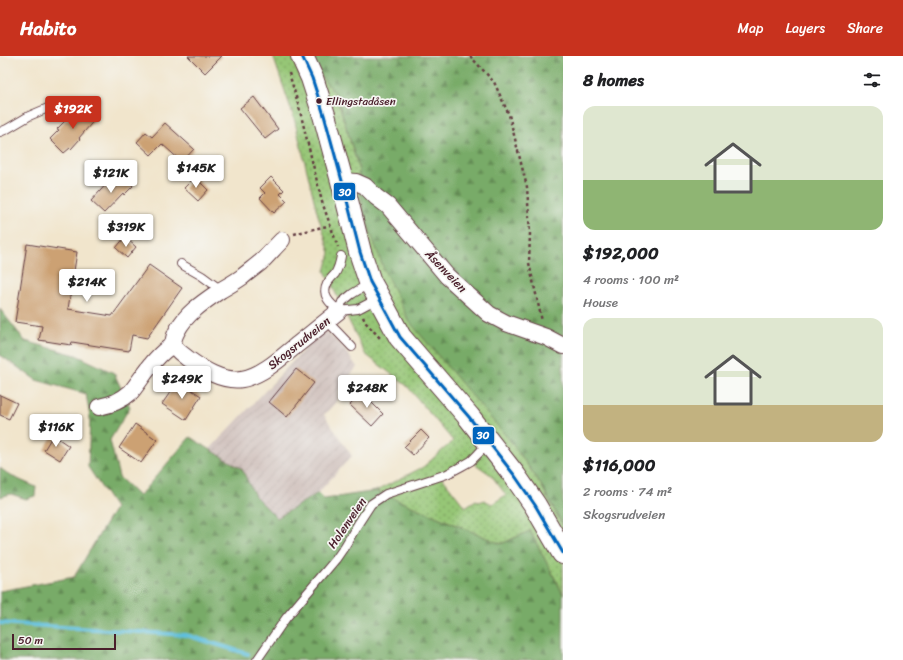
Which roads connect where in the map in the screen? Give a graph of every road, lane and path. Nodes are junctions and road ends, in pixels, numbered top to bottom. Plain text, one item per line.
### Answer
1 (302, 56) edge
2 (470, 56) edge
3 (289, 73) dead end
4 (55, 105) dead end
5 (0, 132) edge
6 (342, 181) junction
7 (330, 226) junction
8 (282, 240) joint
9 (341, 256) joint
10 (180, 264) dead end
11 (221, 290) junction
12 (374, 290) junction
13 (332, 316) junction
14 (546, 337) junction
15 (173, 345) junction
16 (563, 346) edge
17 (352, 347) dead end
18 (99, 407) dead end
19 (489, 442) junction
20 (563, 553) edge
21 (257, 660) edge

1 - 6 main road
2 - 14 path
3 - 7 path
4 - 5 lane
6 - 12 main road
6 - 14 street, Åsenveien
7 - 8 path
7 - 9 path
8 - 11 street
9 - 13 lane
10 - 11 lane
11 - 15 street
12 - 13 lane, Skogsrudveien
12 - 13 lane, Skogsrudveien
12 - 19 main road
13 - 15 street, Skogsrudveien
13 - 17 lane
14 - 16 street, Åsenveien
15 - 18 street
19 - 20 main road
19 - 21 lane, Holenveien

